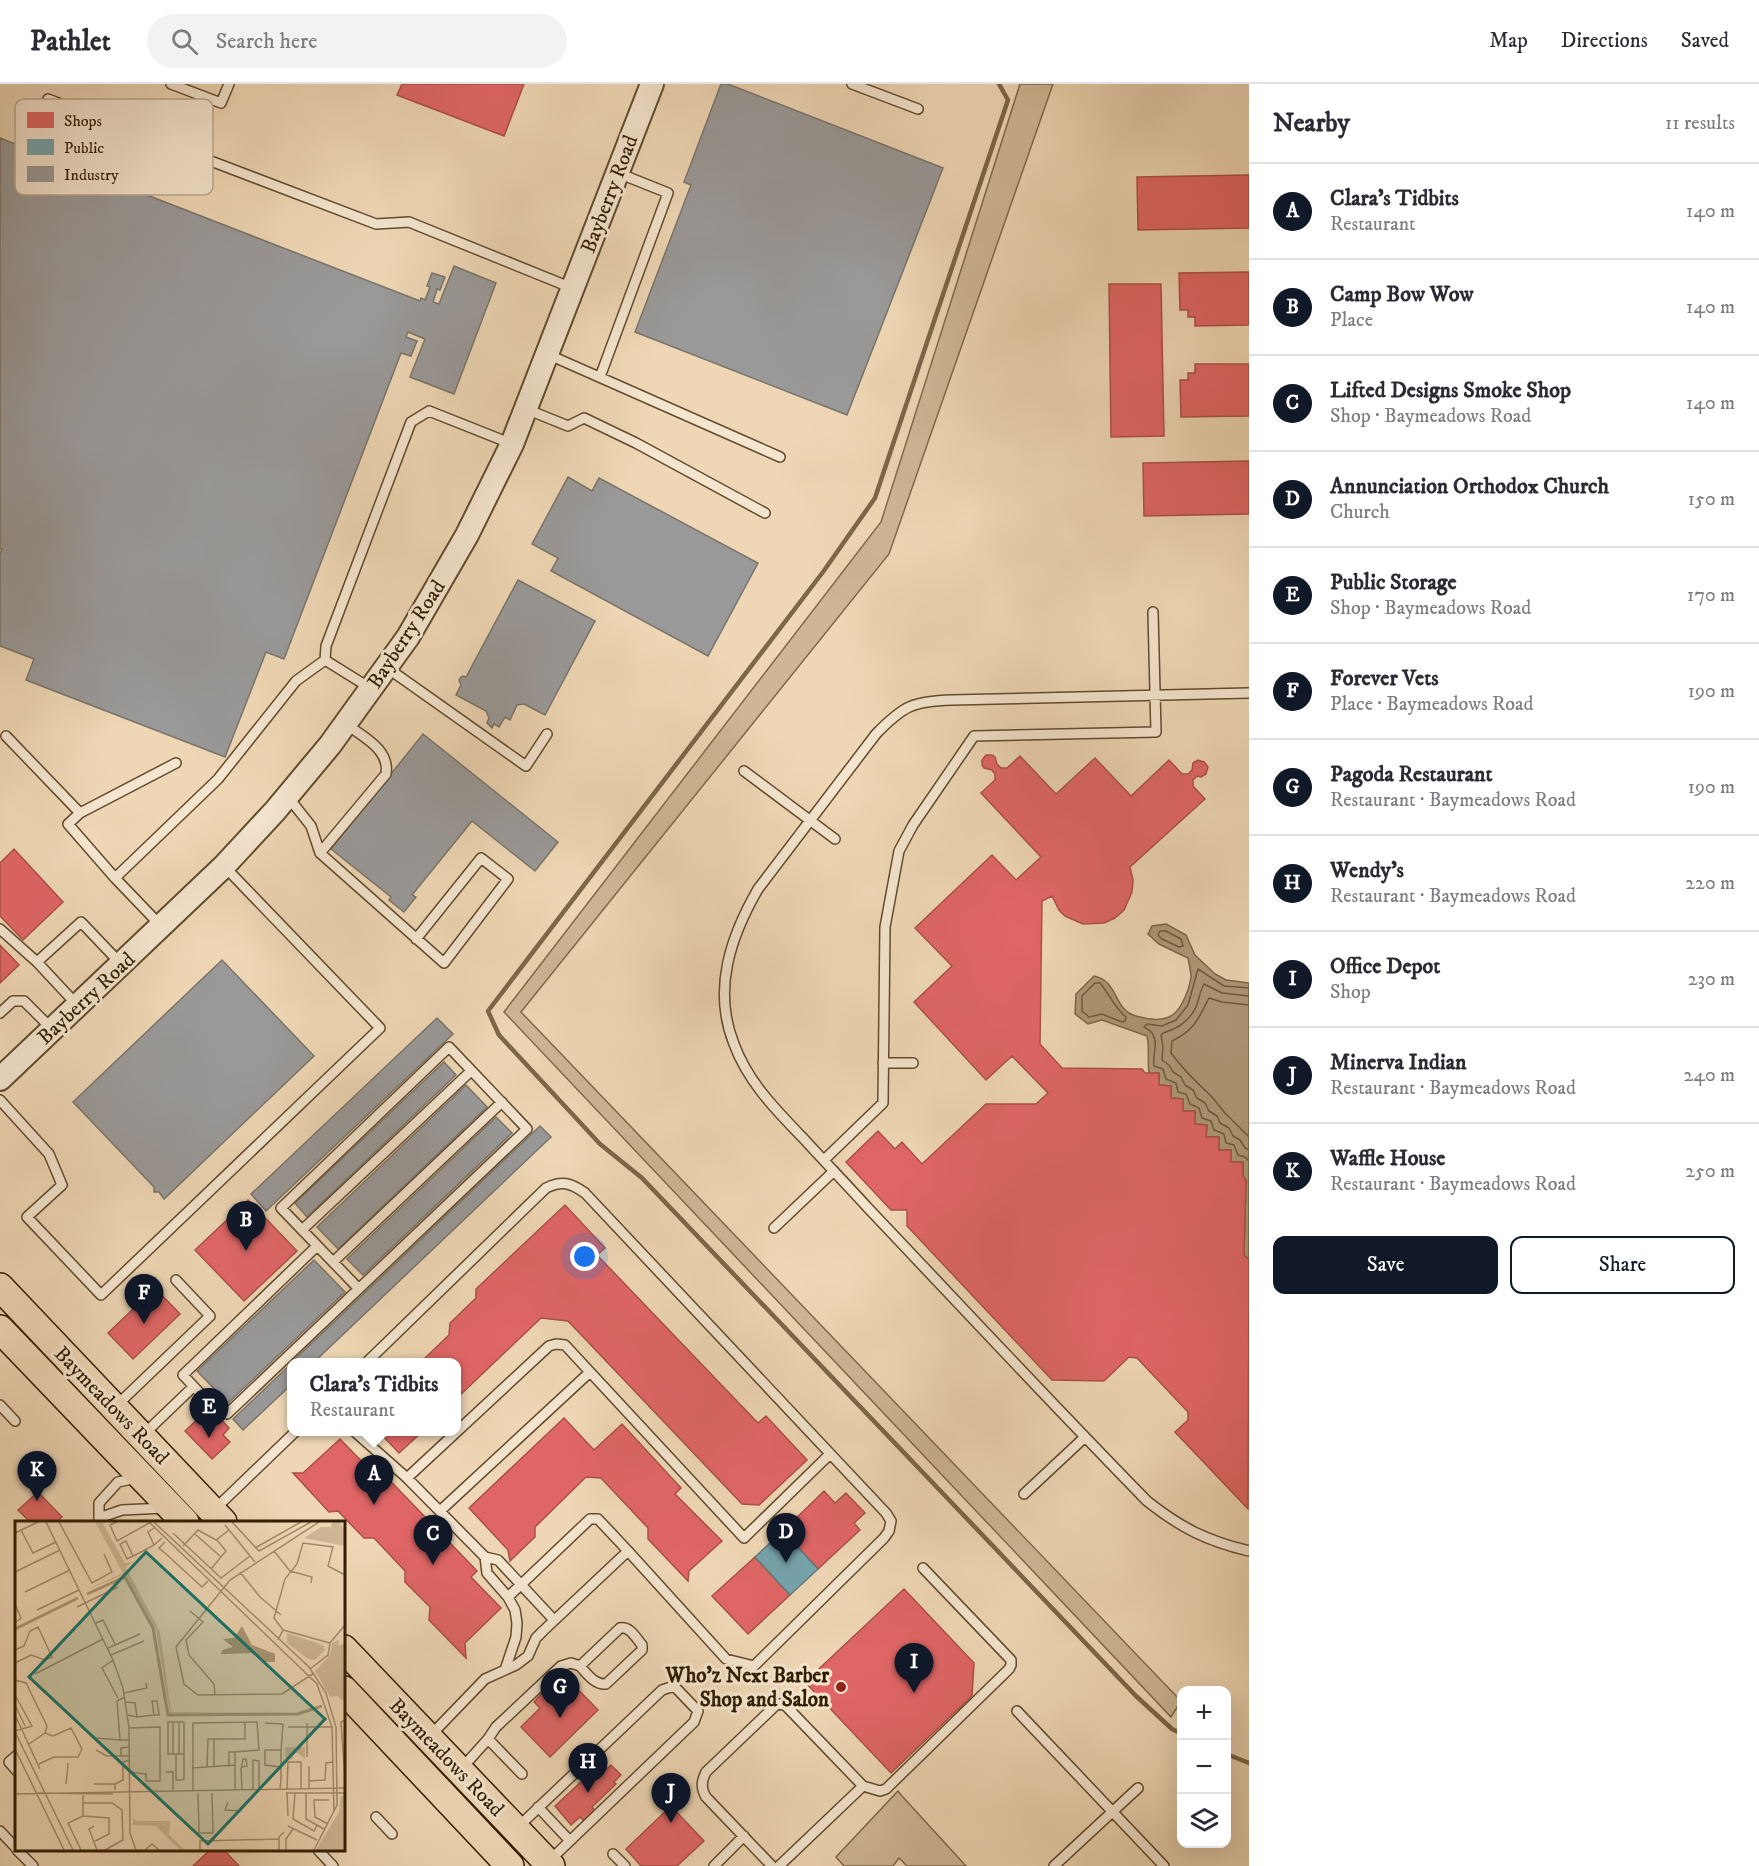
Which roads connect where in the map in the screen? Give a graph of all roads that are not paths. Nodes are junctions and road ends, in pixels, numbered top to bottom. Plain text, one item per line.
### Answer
1 (171, 84) edge
2 (229, 84) edge
3 (652, 84) edge
4 (852, 84) edge
5 (211, 99) edge
6 (213, 100) edge
7 (918, 109) dead end
8 (213, 162) edge
9 (618, 173) junction
10 (572, 288) junction
11 (547, 354) junction
12 (600, 376) junction
13 (526, 409) junction
14 (512, 444) junction
15 (780, 457) dead end
16 (765, 513) dead end
17 (1153, 612) dead end
18 (325, 660) junction
19 (386, 667) junction
20 (371, 689) junction
21 (1249, 693) edge
22 (1155, 694) junction
23 (345, 724) junction
24 (547, 734) dead end
25 (6, 736) dead end
26 (176, 763) dead end
27 (744, 771) dead end
28 (287, 796) junction
29 (80, 813) junction
30 (811, 820) junction
31 (835, 839) dead end
32 (320, 854) junction
33 (224, 866) junction
34 (115, 878) junction
35 (161, 926) junction
36 (0, 929) edge
37 (416, 939) junction
38 (37, 962) junction
39 (122, 964) junction
40 (78, 1006) junction
41 (0, 1013) edge
42 (52, 1029) junction
43 (883, 1064) junction
44 (913, 1064) dead end
45 (471, 1071) junction
46 (0, 1079) edge
47 (0, 1100) edge
48 (502, 1102) junction
49 (824, 1160) junction
50 (834, 1171) junction
51 (774, 1228) dead end
52 (303, 1230) junction
53 (317, 1246) junction
54 (333, 1262) junction
55 (176, 1280) dead end
56 (0, 1287) edge
57 (359, 1289) junction
58 (0, 1329) edge
59 (371, 1358) edge
60 (590, 1372) junction
61 (193, 1387) junction
62 (0, 1405) edge
63 (114, 1408) junction
64 (15, 1421) dead end
65 (461, 1428) edge
66 (291, 1436) edge
67 (361, 1436) edge
68 (452, 1436) edge
69 (142, 1437) junction
70 (1085, 1437) junction
71 (830, 1454) junction
72 (142, 1478) junction
73 (407, 1478) junction
74 (1024, 1494) dead end
75 (440, 1511) junction
76 (178, 1515) edge
77 (218, 1517) edge
78 (628, 1551) junction
79 (1249, 1551) edge
80 (485, 1557) junction
81 (923, 1568) dead end
82 (522, 1585) junction
83 (508, 1597) junction
84 (554, 1620) junction
85 (345, 1650) edge
86 (580, 1666) junction
87 (505, 1670) junction
88 (345, 1691) edge
89 (1017, 1711) dead end
90 (428, 1737) junction
91 (488, 1739) junction
92 (15, 1757) edge
93 (15, 1769) edge
94 (460, 1770) junction
95 (522, 1774) dead end
96 (862, 1786) junction
97 (1138, 1788) dead end
98 (538, 1808) junction
99 (1112, 1811) junction
100 (376, 1817) dead end
101 (516, 1829) junction
102 (0, 1831) edge
103 (392, 1834) dead end
104 (744, 1836) junction
105 (570, 1841) junction
106 (15, 1847) edge
107 (19, 1851) edge
108 (319, 1851) edge
109 (613, 1854) dead end
110 (331, 1864) edge
111 (549, 1864) edge
112 (33, 1866) edge
113 (510, 1866) edge
114 (625, 1866) edge
115 (714, 1866) edge
116 (772, 1866) edge
117 (779, 1866) edge
118 (1054, 1866) edge
119 (1164, 1866) edge

1 - 5 lane
2 - 6 lane
3 - 9 street, Bayberry Road
4 - 7 lane
8 - 10 lane
9 - 10 street, Bayberry Road
9 - 12 lane
10 - 11 street, Bayberry Road
11 - 12 lane
11 - 13 street, Bayberry Road
12 - 15 lane
13 - 14 street, Bayberry Road
13 - 16 lane
14 - 18 lane
14 - 19 street, Bayberry Road
17 - 22 lane
18 - 20 lane
18 - 34 lane
19 - 20 street, Bayberry Road
19 - 24 lane
20 - 23 street, Bayberry Road
21 - 22 lane
22 - 30 lane
22 - 43 lane
23 - 28 street, Bayberry Road
23 - 32 lane
25 - 29 lane
26 - 29 lane
27 - 30 lane
28 - 32 lane
28 - 33 street, Bayberry Road
29 - 34 lane
30 - 31 lane
30 - 49 lane
32 - 37 lane
33 - 35 street, Bayberry Road
33 - 47 lane
34 - 35 lane
35 - 39 street, Bayberry Road
36 - 38 lane
37 - 37 lane
38 - 39 lane
38 - 40 lane
39 - 40 street, Bayberry Road
40 - 42 street, Bayberry Road
41 - 42 lane
42 - 46 street, Bayberry Road
43 - 44 lane
43 - 49 lane
45 - 48 lane
45 - 52 lane
45 - 52 lane
48 - 54 lane
48 - 57 lane
49 - 50 lane
50 - 51 lane
50 - 70 lane
52 - 53 lane
53 - 54 lane
53 - 61 lane
54 - 57 lane
55 - 63 lane
56 - 63 main road, Baymeadows Road
57 - 61 lane
58 - 72 main road, Baymeadows Road
59 - 71 lane
60 - 65 lane
60 - 71 lane
60 - 75 lane
61 - 69 lane
62 - 64 lane
63 - 69 main road, Baymeadows Road
66 - 77 lane
67 - 73 lane
68 - 73 lane
69 - 77 main road, Baymeadows Road
70 - 74 lane
70 - 79 lane
71 - 78 lane
72 - 76 main road, Baymeadows Road
72 - 76 lane
73 - 75 lane
75 - 80 lane
78 - 82 lane
78 - 84 lane
80 - 82 lane
80 - 83 lane
81 - 96 lane
82 - 83 lane
82 - 84 lane
83 - 87 lane
84 - 87 lane
85 - 90 main road, Baymeadows Road
86 - 86 lane
86 - 91 lane
87 - 90 lane
88 - 113 main road, Baymeadows Road
89 - 99 lane
90 - 94 main road, Baymeadows Road
91 - 94 lane
91 - 95 lane
92 - 93 lane
94 - 101 main road, Baymeadows Road
96 - 104 lane
96 - 117 lane
97 - 99 lane
98 - 101 lane
98 - 105 lane
98 - 105 lane
99 - 118 lane
99 - 119 lane
100 - 103 lane
101 - 111 main road, Baymeadows Road
102 - 106 lane
104 - 115 lane
104 - 116 lane
105 - 111 lane
107 - 112 lane
108 - 110 lane
109 - 114 lane

